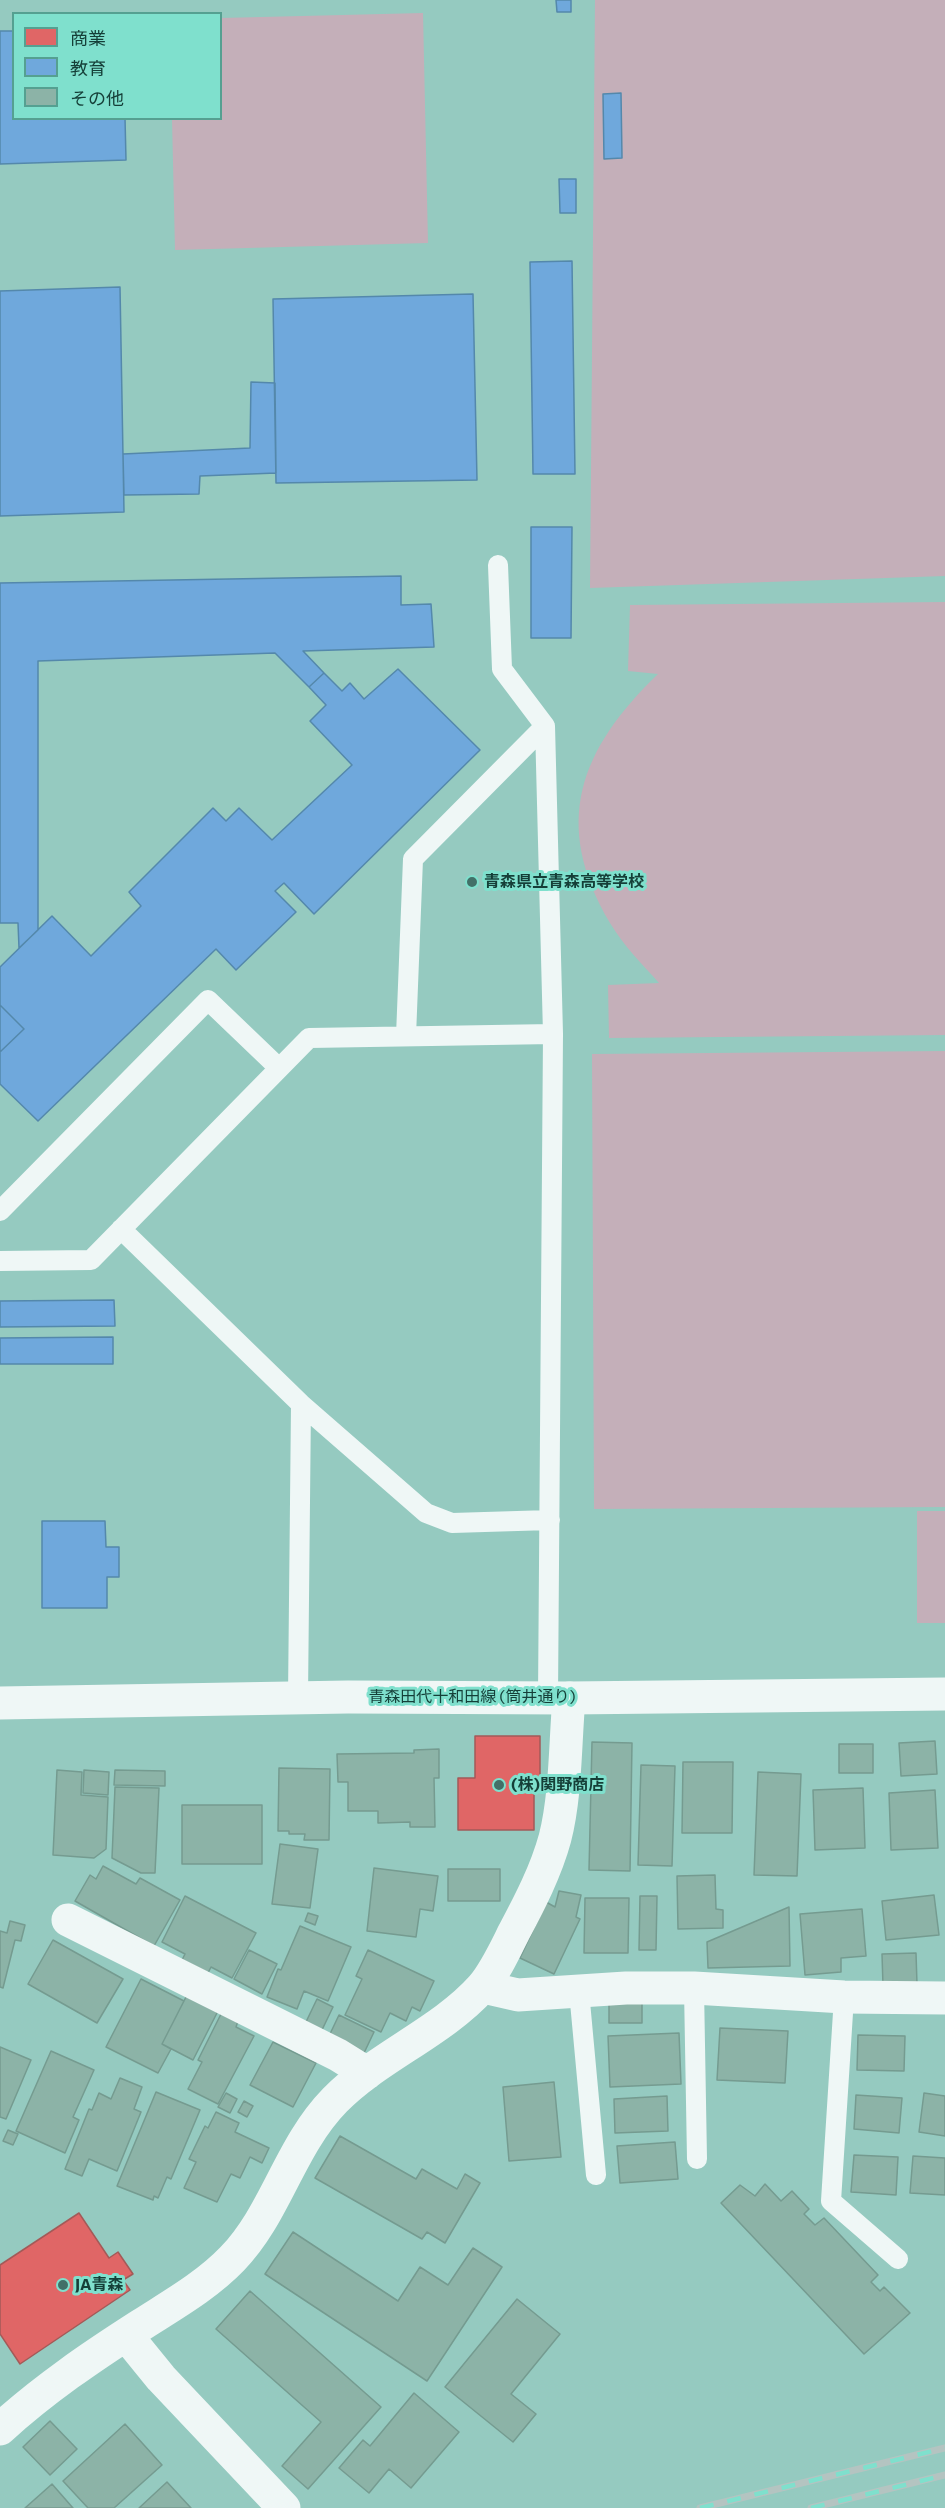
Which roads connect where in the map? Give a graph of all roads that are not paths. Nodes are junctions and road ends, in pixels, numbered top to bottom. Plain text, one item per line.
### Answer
1 (498, 565) dead end
2 (545, 726) junction
3 (553, 1034) junction
4 (406, 1036) junction
5 (279, 1068) junction
6 (0, 1211) edge
7 (121, 1229) junction
8 (0, 1261) edge
9 (301, 1404) junction
10 (550, 1520) junction
11 (945, 1694) edge
12 (298, 1697) junction
13 (559, 1697) junction
14 (0, 1703) edge
15 (68, 1920) dead end
16 (483, 1987) junction
17 (694, 1988) junction
18 (579, 1990) junction
19 (844, 1997) junction
20 (945, 1998) edge
21 (367, 2073) junction
22 (697, 2159) dead end
23 (596, 2175) dead end
24 (898, 2259) dead end
25 (126, 2335) junction
26 (0, 2429) edge
27 (284, 2508) edge

1 - 2 lane
2 - 3 lane
2 - 4 lane
3 - 4 lane
3 - 10 lane
4 - 5 lane
5 - 6 lane
5 - 7 lane
7 - 8 lane
7 - 9 lane
9 - 10 lane
9 - 12 lane
10 - 13 lane
11 - 13 street, 青森田代十和田線 (筒井通り)
12 - 13 street, 青森田代十和田線 (筒井通り)
12 - 14 street, 青森田代十和田線 (筒井通り)
13 - 16 street
15 - 21 street
16 - 18 street
16 - 21 street
17 - 18 street
17 - 19 street
17 - 22 lane
18 - 23 lane
19 - 20 street
19 - 24 lane
21 - 25 street
25 - 26 street
25 - 27 street

